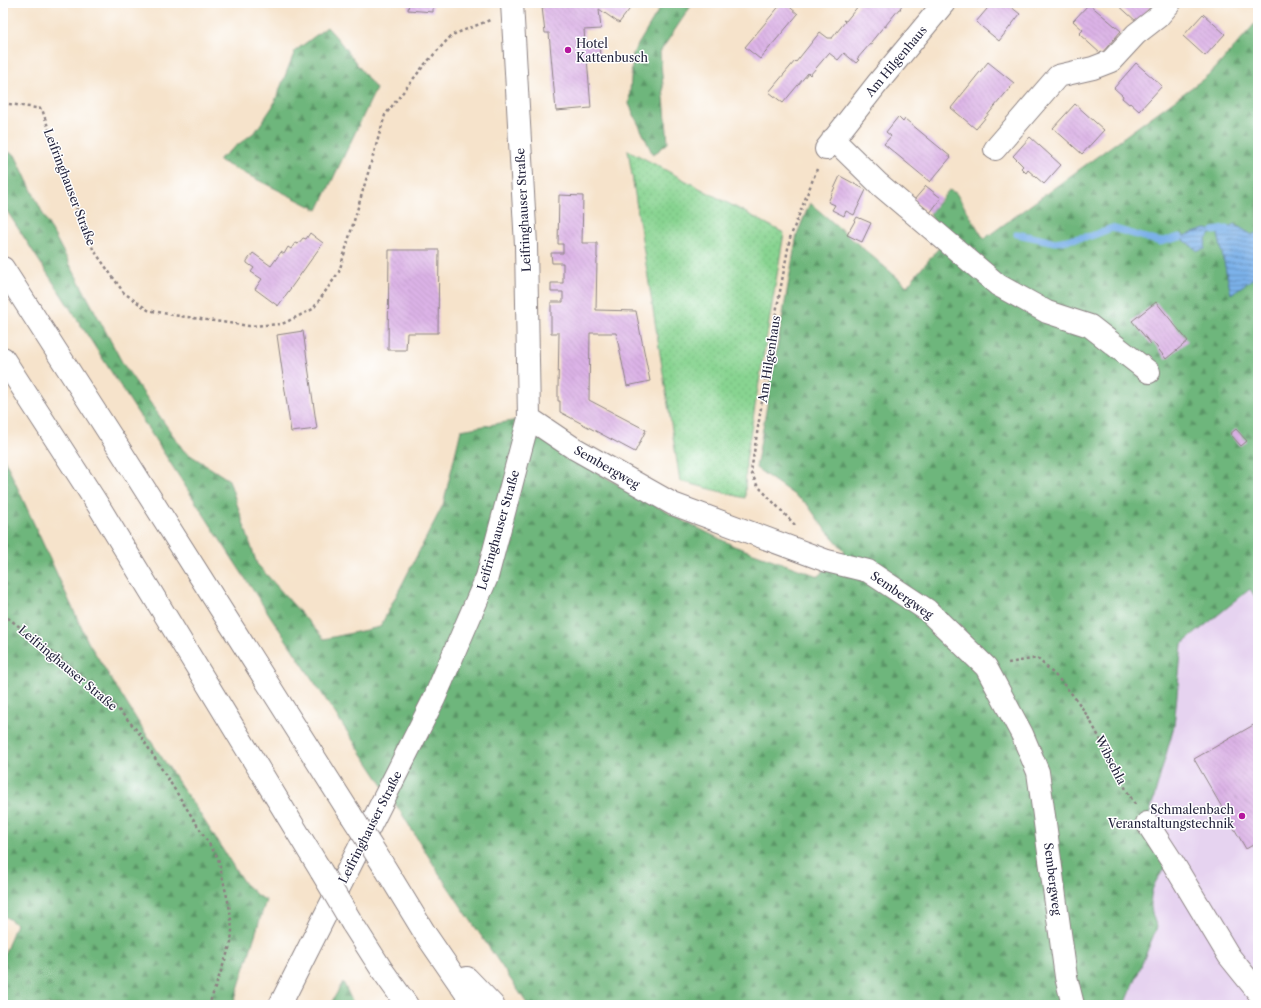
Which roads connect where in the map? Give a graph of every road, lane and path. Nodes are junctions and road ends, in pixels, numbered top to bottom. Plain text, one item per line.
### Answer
1 (944, 3) edge
2 (1170, 3) edge
3 (512, 7) edge
4 (3, 103) edge
5 (829, 144) junction
6 (995, 149) dead end
7 (3, 268) edge
8 (3, 358) edge
9 (1149, 372) dead end
10 (529, 418) junction
11 (797, 526) dead end
12 (3, 614) edge
13 (986, 667) junction
14 (1147, 823) joint
15 (426, 935) junction
16 (382, 970) junction
17 (1257, 990) edge
18 (209, 1005) edge
19 (280, 1005) edge
20 (401, 1005) edge
21 (407, 1005) edge
22 (474, 1005) edge
23 (493, 1005) edge
24 (1073, 1005) edge

1 - 5 main road, Am Hilgenhaus
2 - 6 main road
3 - 4 path, Leifringhauser Straße
3 - 10 main road, Leifringhauser Straße
5 - 9 main road
5 - 11 path, Am Hilgenhaus
7 - 15 main road, bridge
8 - 16 main road, bridge
10 - 13 main road, Sembergweg
10 - 19 main road, Leifringhauser Straße
12 - 18 path, Leifringhauser Straße
13 - 14 path, Wibschla
13 - 24 main road, Sembergweg
14 - 17 main road
15 - 22 main road
15 - 23 main road
16 - 20 main road
16 - 21 main road

